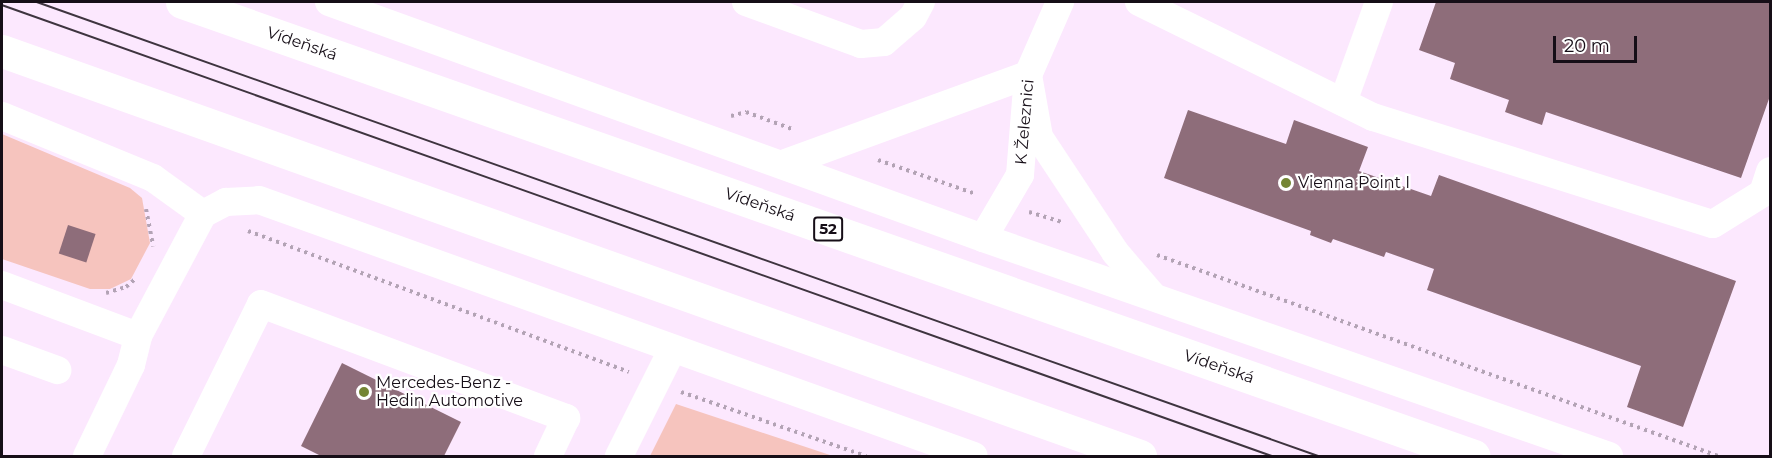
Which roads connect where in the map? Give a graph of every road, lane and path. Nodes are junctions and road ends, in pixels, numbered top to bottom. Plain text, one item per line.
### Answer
1 (182, 2) edge
2 (329, 2) edge
3 (746, 2) edge
4 (921, 2) edge
5 (1060, 2) edge
6 (1139, 2) edge
7 (1379, 2) edge
8 (2, 51) edge
9 (1028, 75) junction
10 (1343, 102) junction
11 (2, 116) edge
12 (682, 129) junction
13 (838, 146) junction
14 (783, 164) junction
15 (1770, 171) edge
16 (1003, 203) junction
17 (146, 208) dead end
18 (203, 214) junction
19 (243, 229) dead end
20 (1105, 237) junction
21 (983, 238) junction
22 (152, 251) dead end
23 (1149, 253) dead end
24 (142, 271) dead end
25 (2, 285) edge
26 (101, 294) dead end
27 (1152, 295) junction
28 (138, 336) junction
29 (2, 350) edge
30 (672, 350) junction
31 (57, 370) dead end
32 (657, 383) junction
33 (849, 451) junction
34 (87, 456) edge
35 (186, 456) edge
36 (548, 456) edge
37 (619, 456) edge
38 (846, 456) edge
39 (866, 456) edge
40 (974, 456) edge
41 (1140, 456) edge
42 (1474, 456) edge
43 (1609, 456) edge
44 (1718, 456) edge

1 - 42 highway, Vídeňská / 52
2 - 12 street
3 - 4 street
5 - 9 street, K Železnici
6 - 10 street
7 - 10 street
8 - 41 highway
9 - 13 street
9 - 16 street, K Železnici
9 - 20 street
10 - 15 street
11 - 18 street
12 - 13 path
12 - 14 street
13 - 14 street
13 - 16 path
14 - 21 street
16 - 20 path
16 - 21 street, K Železnici
17 - 22 path
18 - 28 street
18 - 30 street
19 - 32 path
20 - 27 street
21 - 27 street
23 - 44 path
24 - 26 path
25 - 28 street
27 - 43 street
28 - 34 street
29 - 31 street
30 - 32 street
30 - 40 street
32 - 33 path
32 - 37 street
33 - 38 path
33 - 39 path
35 - 36 street

